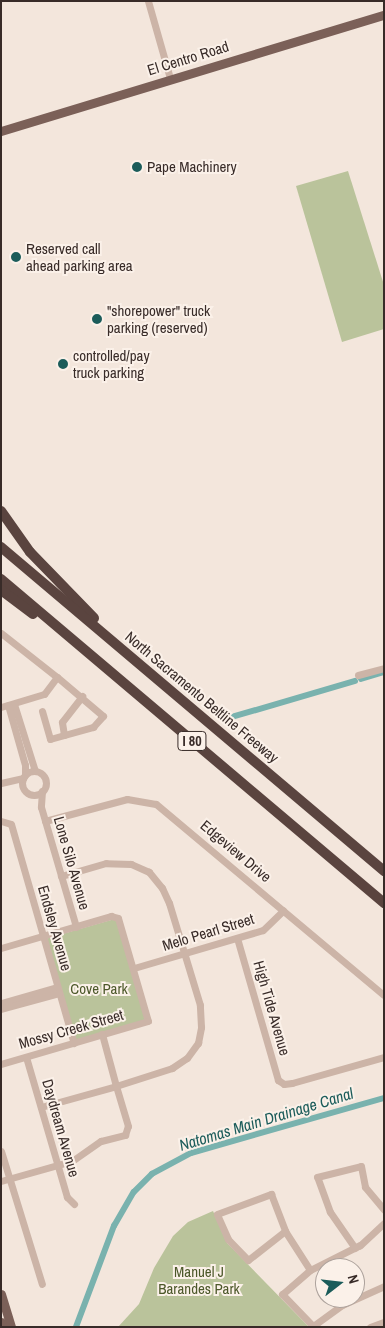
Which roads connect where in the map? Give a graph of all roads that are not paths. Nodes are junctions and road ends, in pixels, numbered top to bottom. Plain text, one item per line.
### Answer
1 (148, 1) edge
2 (384, 15) edge
3 (170, 78) junction
4 (1, 131) edge
5 (1, 511) edge
6 (1, 547) edge
7 (1, 579) edge
8 (1, 590) edge
9 (1, 633) edge
10 (137, 662) junction
11 (105, 667) junction
12 (384, 668) edge
13 (358, 675) dead end
14 (58, 677) junction
15 (82, 696) junction
16 (8, 705) edge
17 (42, 712) dead end
18 (64, 735) junction
19 (35, 771) junction
20 (24, 776) junction
21 (2, 783) edge
22 (23, 787) junction
23 (42, 791) junction
24 (32, 794) junction
25 (41, 807) junction
26 (5, 821) edge
27 (46, 821) junction
28 (384, 871) edge
29 (61, 876) junction
30 (384, 903) edge
31 (283, 911) junction
32 (76, 927) junction
33 (44, 936) junction
34 (237, 938) junction
35 (1, 948) edge
36 (185, 953) junction
37 (134, 968) junction
38 (58, 990) junction
39 (384, 995) edge
40 (1, 1003) edge
41 (1, 1009) edge
42 (102, 1034) junction
43 (74, 1043) junction
44 (26, 1057) junction
45 (384, 1057) edge
46 (1, 1064) edge
47 (116, 1086) junction
48 (41, 1107) junction
49 (1, 1151) edge
50 (57, 1165) junction
51 (10, 1179) junction
52 (1, 1181) edge
53 (74, 1204) dead end
54 (384, 1210) edge
55 (384, 1223) edge
56 (285, 1231) junction
57 (355, 1248) junction
58 (310, 1270) junction
59 (42, 1284) dead end
60 (384, 1286) edge
61 (1, 1294) edge
62 (1, 1322) edge
63 (384, 1322) edge
64 (314, 1326) edge
65 (3, 1327) edge
66 (11, 1327) edge
67 (370, 1327) edge

1 - 3 street
2 - 3 main road, El Centro Road
3 - 4 main road, El Centro Road
5 - 10 highway
6 - 10 highway, North Sacramento Beltline Freeway / I 80
7 - 11 highway, I 80
8 - 11 highway
9 - 14 street
10 - 28 highway, North Sacramento Beltline Freeway / I 80
11 - 30 highway, I 80
12 - 13 street
14 - 15 street
14 - 16 street
15 - 18 street
15 - 18 street
16 - 19 street
16 - 20 street
17 - 18 street
19 - 20 street
19 - 23 street
20 - 21 street
20 - 22 street
21 - 22 street
22 - 24 street
23 - 24 street
23 - 25 street, Lone Silo Avenue
24 - 25 street, Lone Silo Avenue
25 - 27 street, Lone Silo Avenue
26 - 33 street, Endsley Avenue
27 - 29 street, Lone Silo Avenue
27 - 31 street, Edgeview Drive
29 - 32 street, Lone Silo Avenue
29 - 36 street
31 - 34 street, Melo Pearl Street
31 - 39 street, Edgeview Drive
32 - 33 street
32 - 37 street
33 - 35 street
33 - 38 street, Endsley Avenue
34 - 36 street, Melo Pearl Street
34 - 45 street, High Tide Avenue
36 - 37 street, Melo Pearl Street
36 - 47 street
37 - 42 street, Mossy Creek Street
38 - 40 street
38 - 41 street
38 - 43 street, Endsley Avenue
42 - 43 street, Mossy Creek Street
42 - 47 street
43 - 44 street, Mossy Creek Street
44 - 46 street, Mossy Creek Street
44 - 48 street, Daydream Avenue
47 - 48 street
47 - 50 street
48 - 50 street, Daydream Avenue
49 - 51 street
50 - 51 street
50 - 53 street, Daydream Avenue
51 - 52 street
51 - 59 street
54 - 57 street
55 - 57 street
56 - 56 street
56 - 58 street
57 - 58 street
58 - 64 street
60 - 64 street
61 - 66 main road
62 - 65 main road
63 - 67 street

